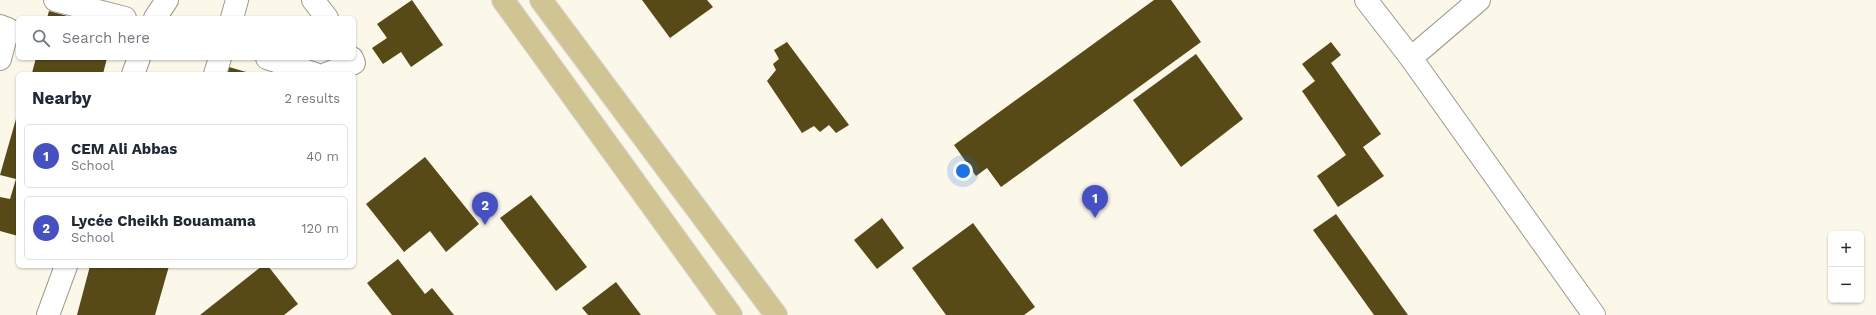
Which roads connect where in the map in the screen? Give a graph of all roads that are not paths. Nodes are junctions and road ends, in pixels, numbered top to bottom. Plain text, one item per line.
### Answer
1 (55, 0) edge
2 (167, 0) edge
3 (237, 0) edge
4 (313, 0) edge
5 (503, 0) edge
6 (541, 0) edge
7 (1366, 0) edge
8 (1479, 0) edge
9 (117, 16) edge
10 (156, 16) edge
11 (233, 16) edge
12 (325, 16) edge
13 (0, 26) edge
14 (1411, 58) junction
15 (0, 59) edge
16 (138, 60) edge
17 (219, 60) edge
18 (272, 60) edge
19 (353, 60) edge
20 (134, 72) edge
21 (216, 72) edge
22 (309, 72) edge
23 (331, 72) edge
24 (65, 268) edge
25 (48, 315) edge
26 (731, 315) edge
27 (776, 315) edge
28 (1594, 315) edge

1 - 9 street
2 - 10 street
3 - 11 street
4 - 12 street
5 - 26 main road
6 - 27 main road
7 - 14 street
8 - 14 street
13 - 15 street
14 - 28 street
16 - 20 street
17 - 21 street
18 - 22 street
19 - 23 street
24 - 25 street

